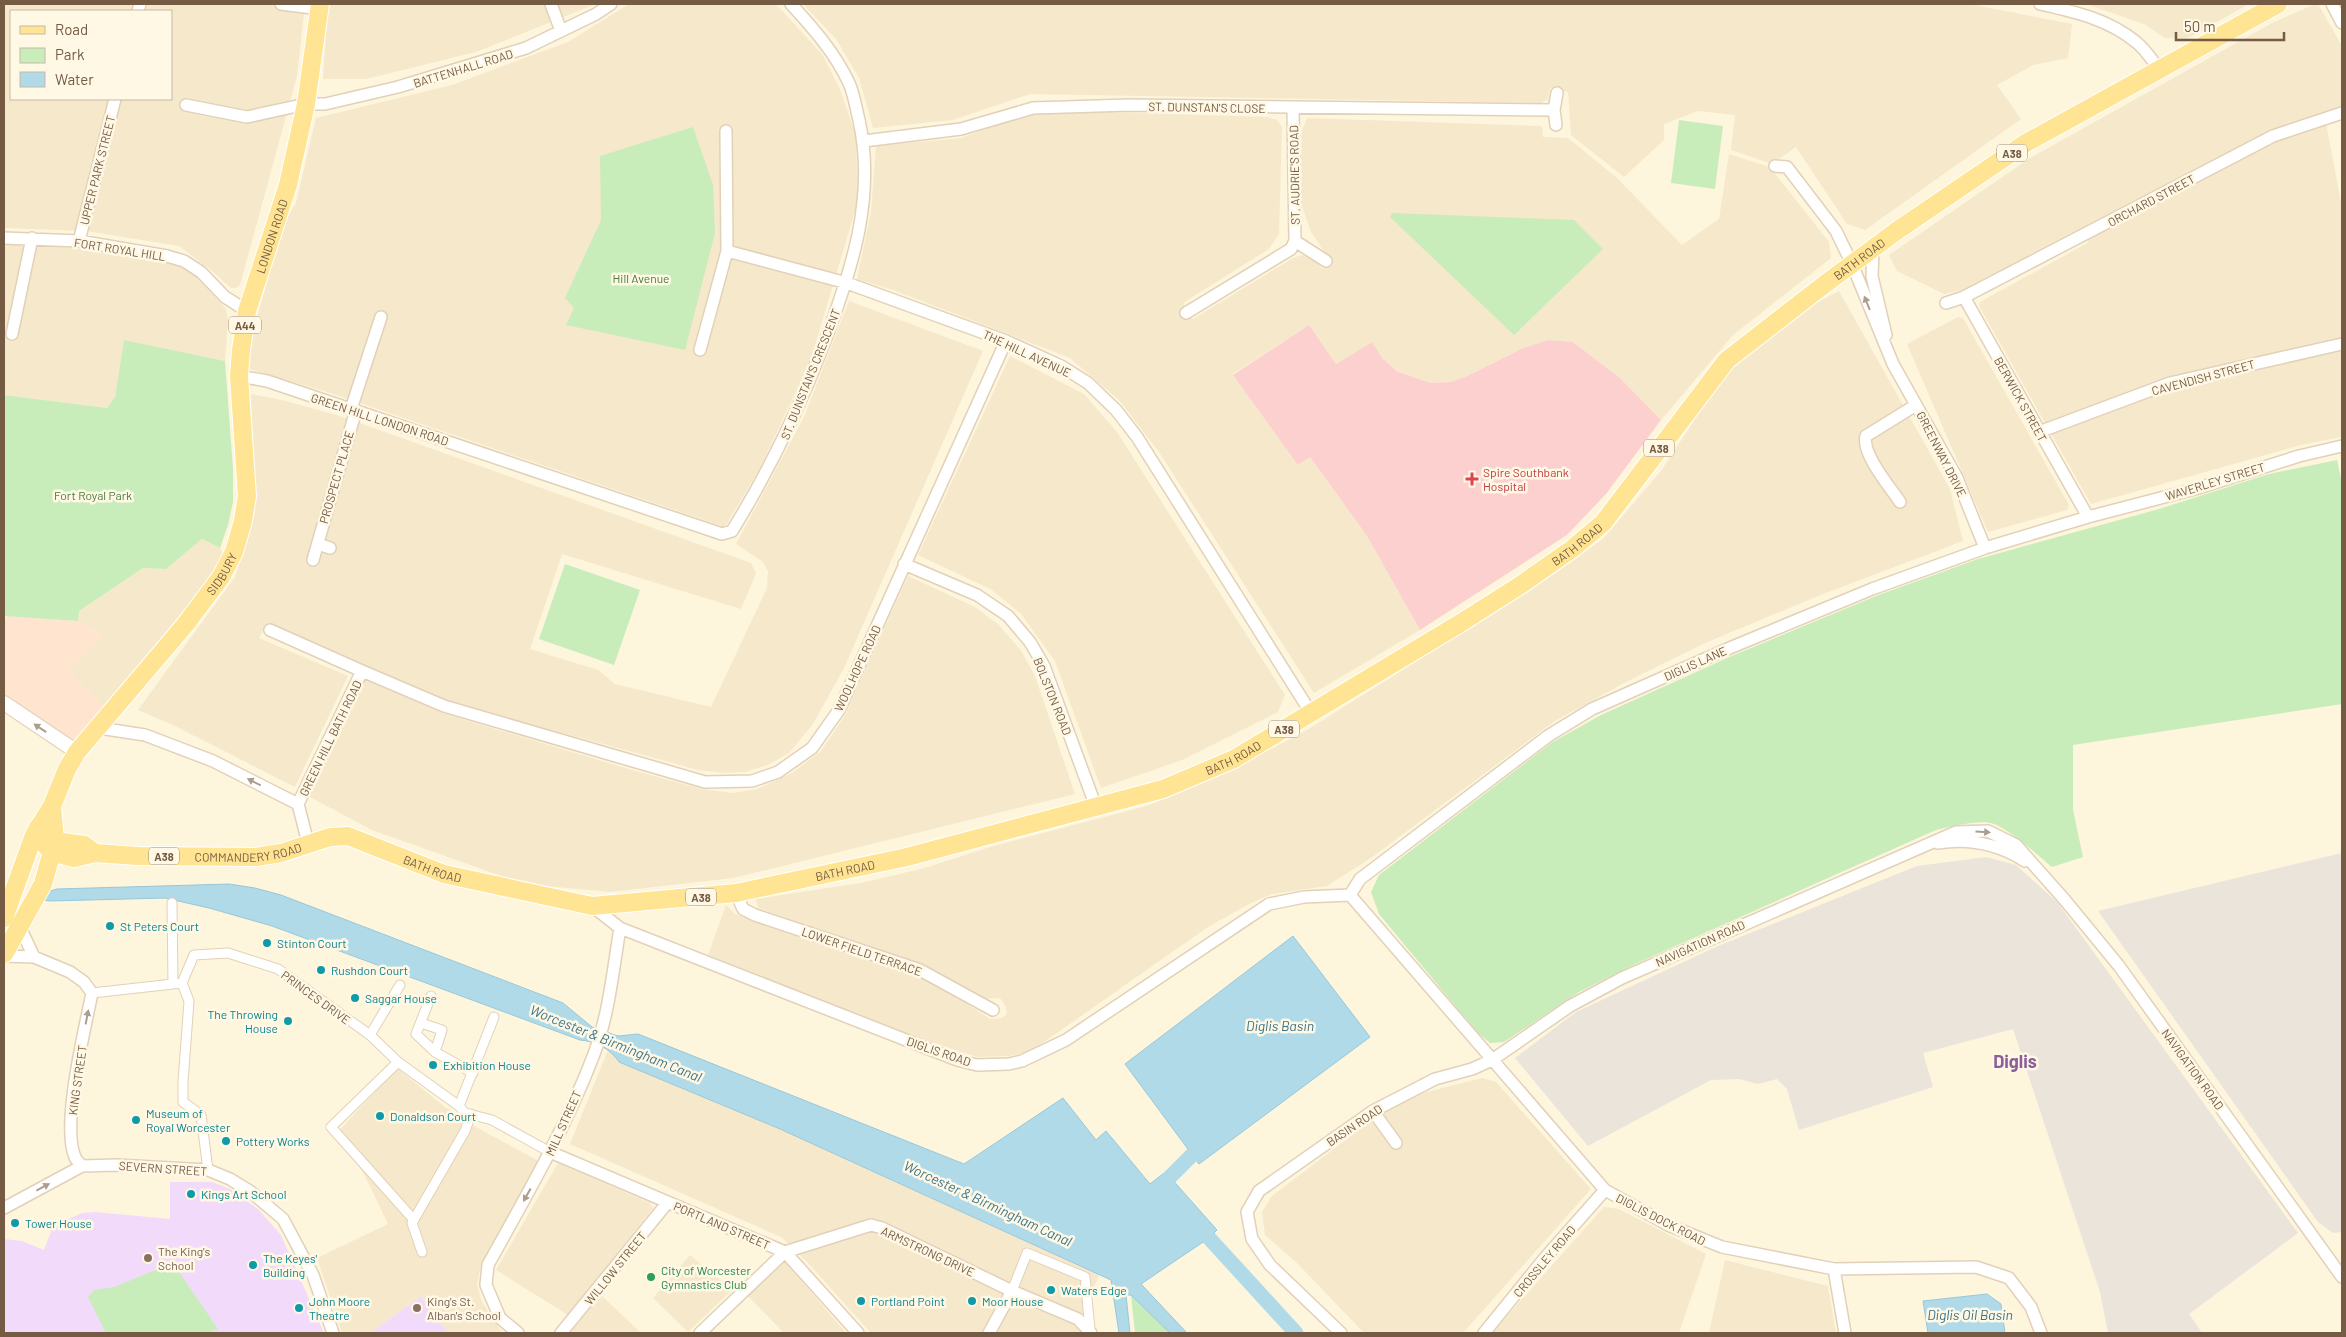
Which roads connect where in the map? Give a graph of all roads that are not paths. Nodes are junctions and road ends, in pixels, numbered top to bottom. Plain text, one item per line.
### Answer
1 (281, 4) edge
2 (551, 4) edge
3 (611, 4) edge
4 (791, 4) edge
5 (2040, 4) edge
6 (2278, 4) edge
7 (2332, 4) edge
8 (320, 6) edge
9 (2342, 23) edge
10 (561, 32) junction
11 (2159, 69) junction
12 (1557, 93) dead end
13 (116, 100) edge
14 (306, 104) junction
15 (186, 105) dead end
16 (1293, 109) junction
17 (1554, 110) junction
18 (2342, 114) edge
19 (1556, 125) dead end
20 (726, 131) dead end
21 (864, 141) junction
22 (1775, 166) dead end
23 (4, 238) edge
24 (32, 238) junction
25 (79, 241) junction
26 (1295, 241) junction
27 (1873, 248) junction
28 (727, 251) junction
29 (1326, 261) dead end
30 (1852, 264) junction
31 (847, 283) junction
32 (1964, 298) junction
33 (1946, 303) dead end
34 (247, 311) junction
35 (1186, 313) dead end
36 (381, 317) dead end
37 (12, 334) dead end
38 (1006, 341) junction
39 (2342, 344) edge
40 (700, 350) dead end
41 (1892, 364) junction
42 (239, 376) junction
43 (1916, 405) junction
44 (353, 410) junction
45 (2039, 432) junction
46 (2342, 446) edge
47 (520, 466) joint
48 (246, 471) joint
49 (1900, 502) dead end
50 (2088, 516) junction
51 (318, 544) junction
52 (330, 548) dead end
53 (1985, 548) junction
54 (313, 560) dead end
55 (904, 564) junction
56 (270, 630) dead end
57 (362, 671) junction
58 (4, 703) edge
59 (444, 706) joint
60 (1311, 713) junction
61 (99, 728) junction
62 (77, 752) junction
63 (298, 804) junction
64 (52, 806) junction
65 (1096, 807) junction
66 (38, 827) junction
67 (308, 843) junction
68 (54, 849) junction
69 (20, 887) junction
70 (736, 893) junction
71 (1350, 895) junction
72 (172, 903) dead end
73 (592, 906) junction
74 (4, 917) edge
75 (23, 923) junction
76 (620, 928) junction
77 (4, 955) edge
78 (34, 957) junction
79 (178, 983) junction
80 (400, 985) dead end
81 (92, 992) junction
82 (431, 996) dead end
83 (993, 1010) dead end
84 (494, 1018) dead end
85 (421, 1023) junction
86 (370, 1035) junction
87 (436, 1052) junction
88 (1492, 1060) junction
89 (398, 1062) junction
90 (473, 1073) junction
91 (459, 1106) junction
92 (1373, 1111) junction
93 (471, 1114) junction
94 (1396, 1142) dead end
95 (550, 1152) junction
96 (82, 1166) junction
97 (208, 1170) junction
98 (1605, 1190) junction
99 (668, 1202) junction
100 (4, 1208) edge
101 (413, 1221) junction
102 (422, 1252) dead end
103 (785, 1252) junction
104 (2338, 1261) edge
105 (1834, 1269) junction
106 (2342, 1278) edge
107 (1012, 1291) junction
108 (1090, 1332) edge
109 (333, 1333) edge
110 (518, 1333) edge
111 (561, 1333) edge
112 (700, 1333) edge
113 (858, 1333) edge
114 (989, 1333) edge
115 (1341, 1333) edge
116 (1484, 1333) edge
117 (1844, 1333) edge
118 (2041, 1333) edge

1 - 8 street
2 - 10 street
3 - 10 street, BATTENHALL ROAD
4 - 21 street, ST. DUNSTAN'S CRESCENT
5 - 11 street
6 - 11 main road, BATH ROAD / A38
7 - 9 street
8 - 14 main road, LONDON ROAD / A44
10 - 14 street, BATTENHALL ROAD
11 - 27 main road, BATH ROAD / A38
12 - 17 street
13 - 25 street, UPPER PARK STREET
14 - 15 street, BATTENHALL ROAD
14 - 34 main road, LONDON ROAD / A44
16 - 17 street, ST. DUNSTAN'S CLOSE
16 - 21 street, ST. DUNSTAN'S CLOSE
16 - 26 street, ST. AUDRIE'S ROAD
17 - 19 street
18 - 32 street, ORCHARD STREET
20 - 28 street
21 - 31 street, ST. DUNSTAN'S CRESCENT
22 - 30 street, GREENWAY DRIVE
23 - 24 street, FORT ROYAL HILL
24 - 25 street, FORT ROYAL HILL
24 - 37 street
25 - 34 street, FORT ROYAL HILL
26 - 29 street, ST. AUDRIE'S ROAD
26 - 35 street, ST. AUDRIE'S ROAD
27 - 30 main road, BATH ROAD / A38
27 - 41 street, GREENWAY DRIVE
28 - 31 street, THE HILL AVENUE
28 - 40 street
41 -> 30 street, GREENWAY DRIVE
30 - 60 main road, BATH ROAD / A38
31 - 38 street, THE HILL AVENUE
31 - 47 street, ST. DUNSTAN'S CRESCENT
32 - 33 street
32 - 45 street, BERWICK STREET
34 - 42 main road, LONDON ROAD / A44
36 - 44 street, PROSPECT PLACE
38 - 55 street, WOOLHOPE ROAD
38 - 60 street, THE HILL AVENUE
39 - 45 street, CAVENDISH STREET
41 - 43 street, GREENWAY DRIVE
42 - 44 street, GREEN HILL LONDON ROAD
42 - 48 main road, LONDON ROAD / A44
43 - 49 street
43 - 53 street, GREENWAY DRIVE
44 - 47 street, GREEN HILL LONDON ROAD
44 - 51 street, PROSPECT PLACE
45 - 50 street, BERWICK STREET
46 - 50 street, WAVERLEY STREET
48 - 61 main road, SIDBURY / A44
50 - 53 street, DIGLIS LANE
51 - 52 street
51 - 54 street, PROSPECT PLACE
53 - 71 street, DIGLIS LANE
55 - 59 street, WOOLHOPE ROAD
55 - 65 street, BOLSTON ROAD
56 - 57 street, GREEN HILL BATH ROAD
57 - 59 street, GREEN HILL BATH ROAD
57 - 63 street, GREEN HILL BATH ROAD
62 -> 58 street
60 - 65 main road, BATH ROAD / A38
61 - 62 main road, A44
63 -> 61 street
62 - 64 main road, A44
63 - 67 street
64 - 66 main road, A44
64 - 68 main road, A44
65 - 70 main road, BATH ROAD / A38
66 - 68 main road
66 - 69 main road, A44
67 - 68 main road, COMMANDERY ROAD / A38
67 - 73 main road, BATH ROAD / A38
68 - 69 main road, A44
68 - 75 main road, A44
69 - 74 main road, A44
70 - 73 main road, BATH ROAD / A38
70 - 83 street, LOWER FIELD TERRACE
71 - 76 street, DIGLIS ROAD
71 - 88 street, DIGLIS DOCK ROAD
72 - 79 street
73 - 76 street
75 - 77 main road, A44
75 - 78 street
76 - 95 street, MILL STREET
77 - 78 street
78 - 81 street
79 - 81 street
79 - 86 street, PRINCES DRIVE
79 - 97 street
80 - 86 street
96 -> 81 street, KING STREET
82 - 85 street
84 - 90 street
85 - 87 street
85 - 87 street
86 - 89 street, PRINCES DRIVE
87 - 90 street
88 - 92 street, BASIN ROAD
88 - 98 street, DIGLIS DOCK ROAD
88 - 104 street, NAVIGATION ROAD
89 - 91 street, PRINCES DRIVE
89 - 101 street
90 - 91 street
91 - 93 street, PRINCES DRIVE
92 - 94 street
92 - 115 street, BASIN ROAD
93 - 95 street, PRINCES DRIVE
93 - 101 street
95 - 99 street, PORTLAND STREET
95 -> 110 street, MILL STREET
96 - 97 street, SEVERN STREET
100 -> 96 street, SEVERN STREET
97 - 109 street, SEVERN STREET
98 - 105 street, DIGLIS DOCK ROAD
98 - 116 street, CROSSLEY ROAD
99 - 103 street, PORTLAND STREET
99 - 111 street, WILLOW STREET
101 - 102 street
103 - 107 street, ARMSTRONG DRIVE
103 - 112 street, PORTLAND STREET
103 - 113 street
104 - 106 street, NAVIGATION ROAD
105 - 117 street
105 - 118 street, DIGLIS DOCK ROAD
107 - 108 street, ARMSTRONG DRIVE
107 - 108 street
107 - 114 street

